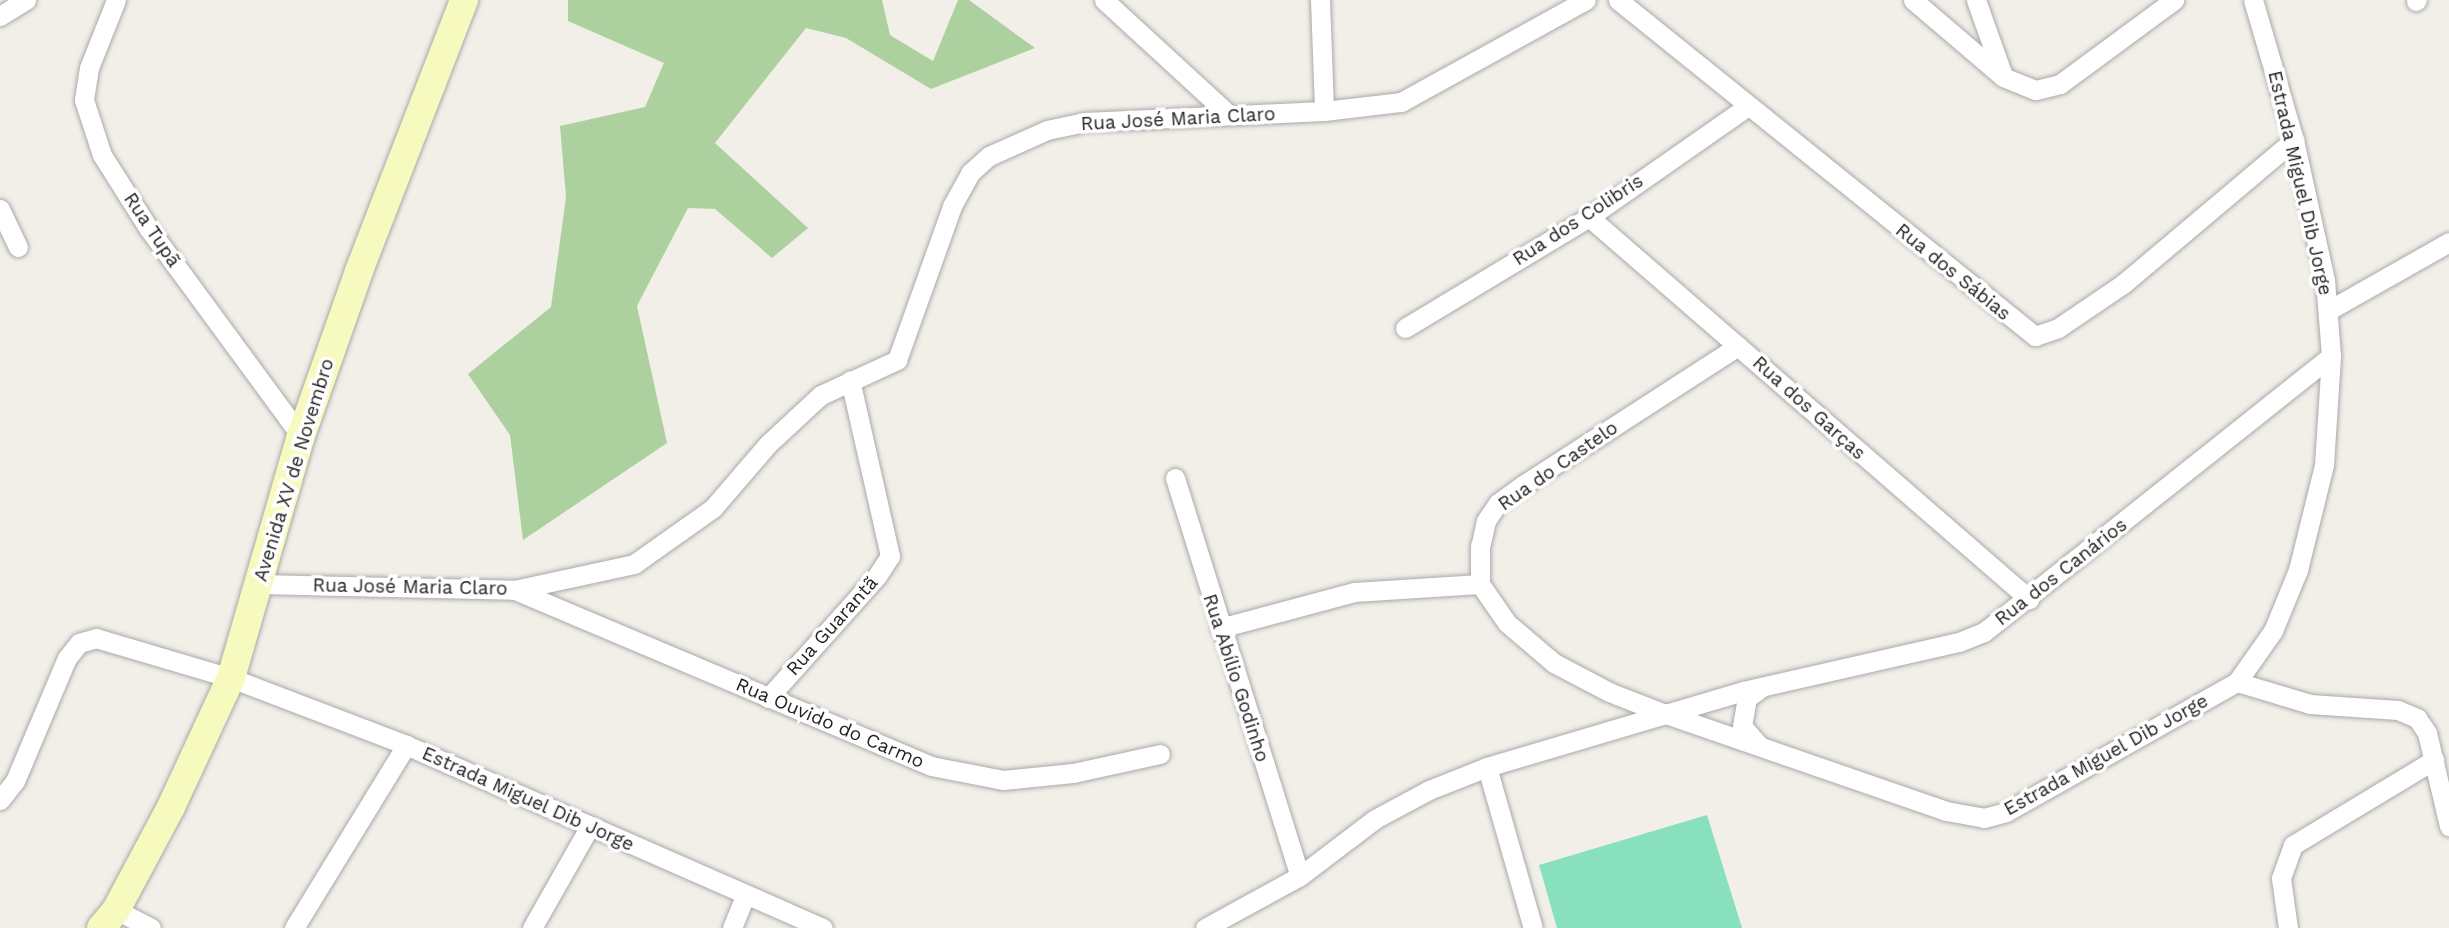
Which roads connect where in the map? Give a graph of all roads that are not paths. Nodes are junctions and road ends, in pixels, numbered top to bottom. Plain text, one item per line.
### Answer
1 (26, 0) edge
2 (116, 0) edge
3 (464, 0) edge
4 (1104, 0) edge
5 (1320, 0) edge
6 (1586, 0) edge
7 (1618, 0) edge
8 (1913, 0) edge
9 (1976, 0) edge
10 (2174, 0) edge
11 (2253, 0) edge
12 (0, 16) edge
13 (2003, 77) junction
14 (1748, 106) junction
15 (1324, 111) junction
16 (1229, 115) junction
17 (2294, 140) junction
18 (0, 209) edge
19 (1589, 217) junction
20 (2449, 242) edge
21 (18, 247) dead end
22 (2329, 310) junction
23 (1405, 328) dead end
24 (1738, 346) junction
25 (2331, 356) junction
26 (850, 380) junction
27 (301, 436) junction
28 (1175, 478) dead end
29 (258, 584) junction
30 (1480, 584) junction
31 (514, 590) junction
32 (2029, 599) junction
33 (1220, 628) junction
34 (231, 678) junction
35 (2237, 682) junction
36 (1763, 687) junction
37 (768, 698) junction
38 (1663, 713) junction
39 (406, 745) junction
40 (1760, 747) junction
41 (1160, 754) dead end
42 (2434, 760) junction
43 (1487, 767) junction
44 (3, 792) edge
45 (590, 826) junction
46 (2449, 826) edge
47 (1300, 876) junction
48 (745, 896) junction
49 (109, 919) edge
50 (151, 928) edge
51 (294, 928) edge
52 (532, 928) edge
53 (732, 928) edge
54 (823, 928) edge
55 (1205, 928) edge
56 (1533, 928) edge
57 (2288, 928) edge

1 - 12 street
2 - 27 street, Rua Tupã
3 - 27 street, Avenida XV de Novembro
4 - 16 street
5 - 15 street
6 - 15 street, Rua José Maria Claro
7 - 14 street, Rua dos Sábias
8 - 13 street
9 - 13 street
10 - 13 street
11 - 17 street, Estrada Miguel Dib Jorge
14 - 17 street, Rua dos Sábias
14 - 19 street, Rua dos Colibris
15 - 16 street, Rua José Maria Claro
16 - 26 street, Rua José Maria Claro
17 - 22 street, Estrada Miguel Dib Jorge
18 - 21 street
19 - 23 street, Rua dos Colibris
19 - 24 street, Rua dos Garças
20 - 22 street
22 - 25 street, Estrada Miguel Dib Jorge
24 - 30 street, Rua do Castelo
24 - 32 street, Rua dos Garças
25 - 32 street, Rua dos Canários
25 - 35 street, Estrada Miguel Dib Jorge
26 - 31 street, Rua José Maria Claro
26 - 37 street, Rua Guarantã
27 - 29 street, Avenida XV de Novembro
28 - 33 street, Rua Abílio Godinho
29 - 31 street, Rua José Maria Claro
29 - 34 street, Avenida XV de Novembro
30 - 33 street
30 - 38 street
31 - 37 street, Rua Ouvido do Carmo
32 - 36 street, Rua dos Canários
33 - 47 street, Rua Abílio Godinho
34 - 39 street, Estrada Miguel Dib Jorge
34 - 44 street, Estrada Miguel Dib Jorge
34 - 49 street, Avenida XV de Novembro
35 - 40 street, Estrada Miguel Dib Jorge
35 - 42 street
36 - 38 street, Rua dos Canários
36 - 40 street
37 - 41 street, Rua Ouvido do Carmo
38 - 40 street, Estrada Miguel Dib Jorge
38 - 43 street
39 - 45 street, Estrada Miguel Dib Jorge
39 - 51 street
42 - 46 street
42 - 57 street
43 - 47 street
43 - 56 street
45 - 48 street, Estrada Miguel Dib Jorge
45 - 52 street
47 - 55 street
48 - 53 street
48 - 54 street, Estrada Miguel Dib Jorge
49 - 50 street

